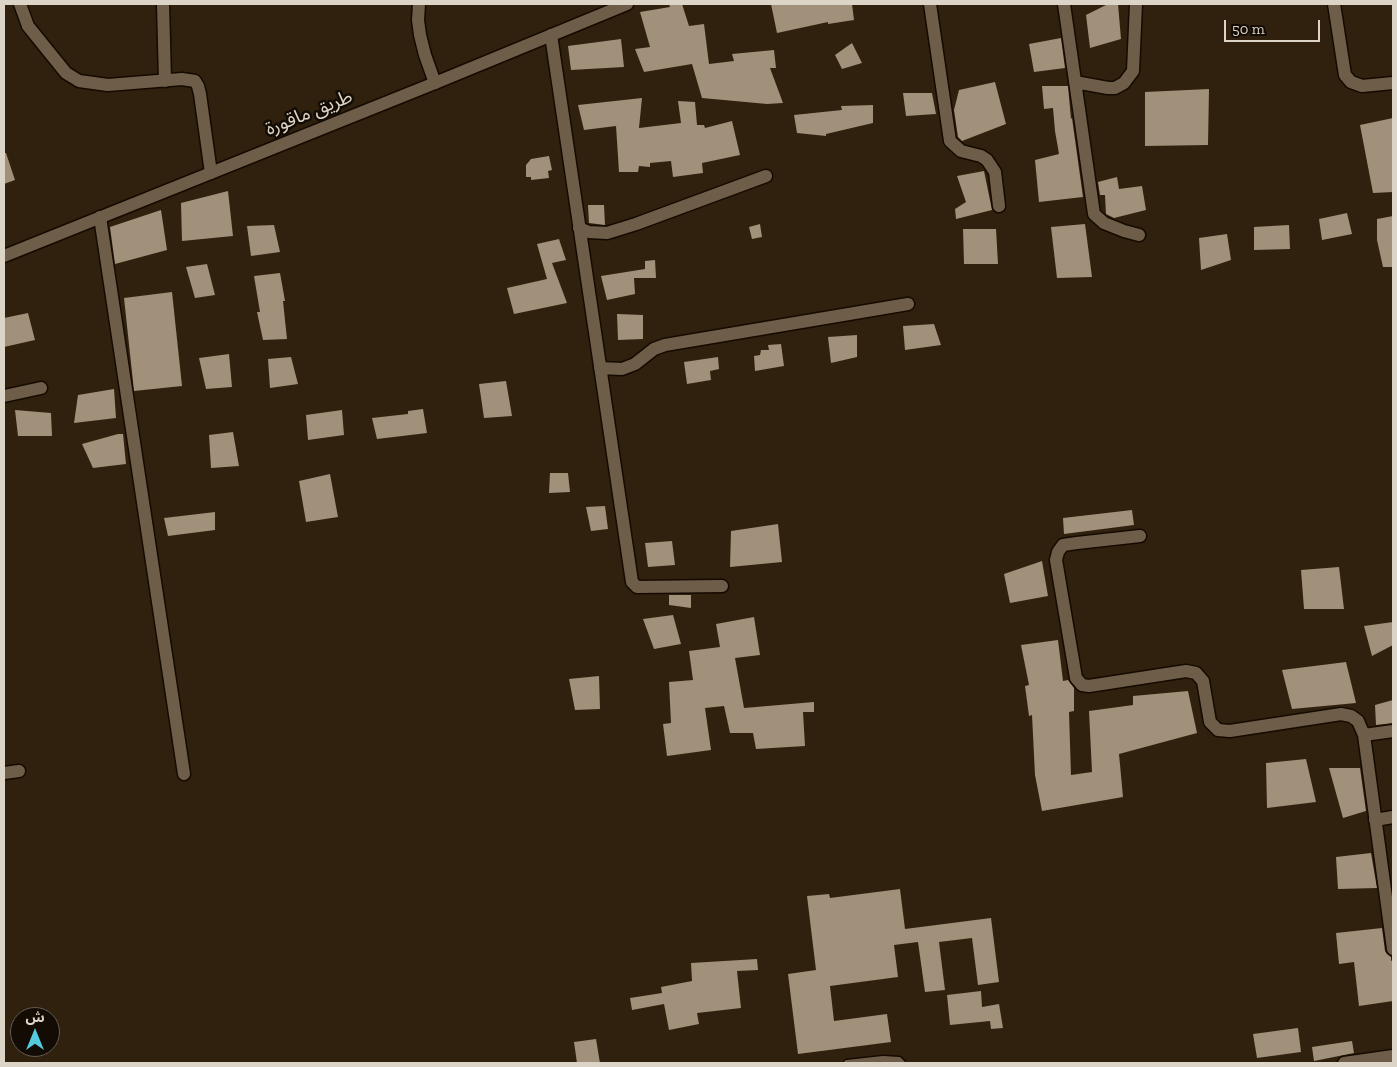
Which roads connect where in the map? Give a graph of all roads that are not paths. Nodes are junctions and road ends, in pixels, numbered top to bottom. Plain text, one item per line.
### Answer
1 (20, 4) edge
2 (163, 4) edge
3 (419, 4) edge
4 (627, 4) edge
5 (930, 4) edge
6 (1064, 4) edge
7 (1136, 4) edge
8 (1334, 4) edge
9 (551, 35) junction
10 (165, 81) junction
11 (1075, 82) junction
12 (435, 83) junction
13 (1393, 83) edge
14 (210, 173) junction
15 (766, 176) dead end
16 (999, 206) dead end
17 (100, 217) junction
18 (579, 228) junction
19 (1139, 235) dead end
20 (4, 256) edge
21 (908, 304) dead end
22 (600, 368) junction
23 (41, 388) dead end
24 (4, 396) edge
25 (1140, 536) dead end
26 (722, 586) dead end
27 (1393, 731) edge
28 (1364, 735) junction
29 (19, 771) dead end
30 (4, 773) edge
31 (184, 774) dead end
32 (1393, 817) edge
33 (1376, 820) junction
34 (1393, 949) edge
35 (1393, 1056) edge
36 (847, 1063) edge
37 (902, 1063) edge
38 (1344, 1063) edge

1 - 10 street
2 - 10 street
3 - 12 street
4 - 9 street, طريق ماقورة
5 - 16 street
6 - 11 street
7 - 11 street
8 - 13 street
9 - 12 street, طريق ماقورة
9 - 18 street
10 - 14 street
11 - 19 street
12 - 14 street, طريق ماقورة
14 - 17 street, طريق ماقورة
15 - 18 street
17 - 20 street, طريق ماقورة
17 - 31 street
18 - 22 street
21 - 22 street
22 - 26 street
23 - 24 street
25 - 28 street
27 - 28 street
28 - 33 street
29 - 30 street
32 - 33 street
33 - 34 street
35 - 38 street
36 - 37 lane

